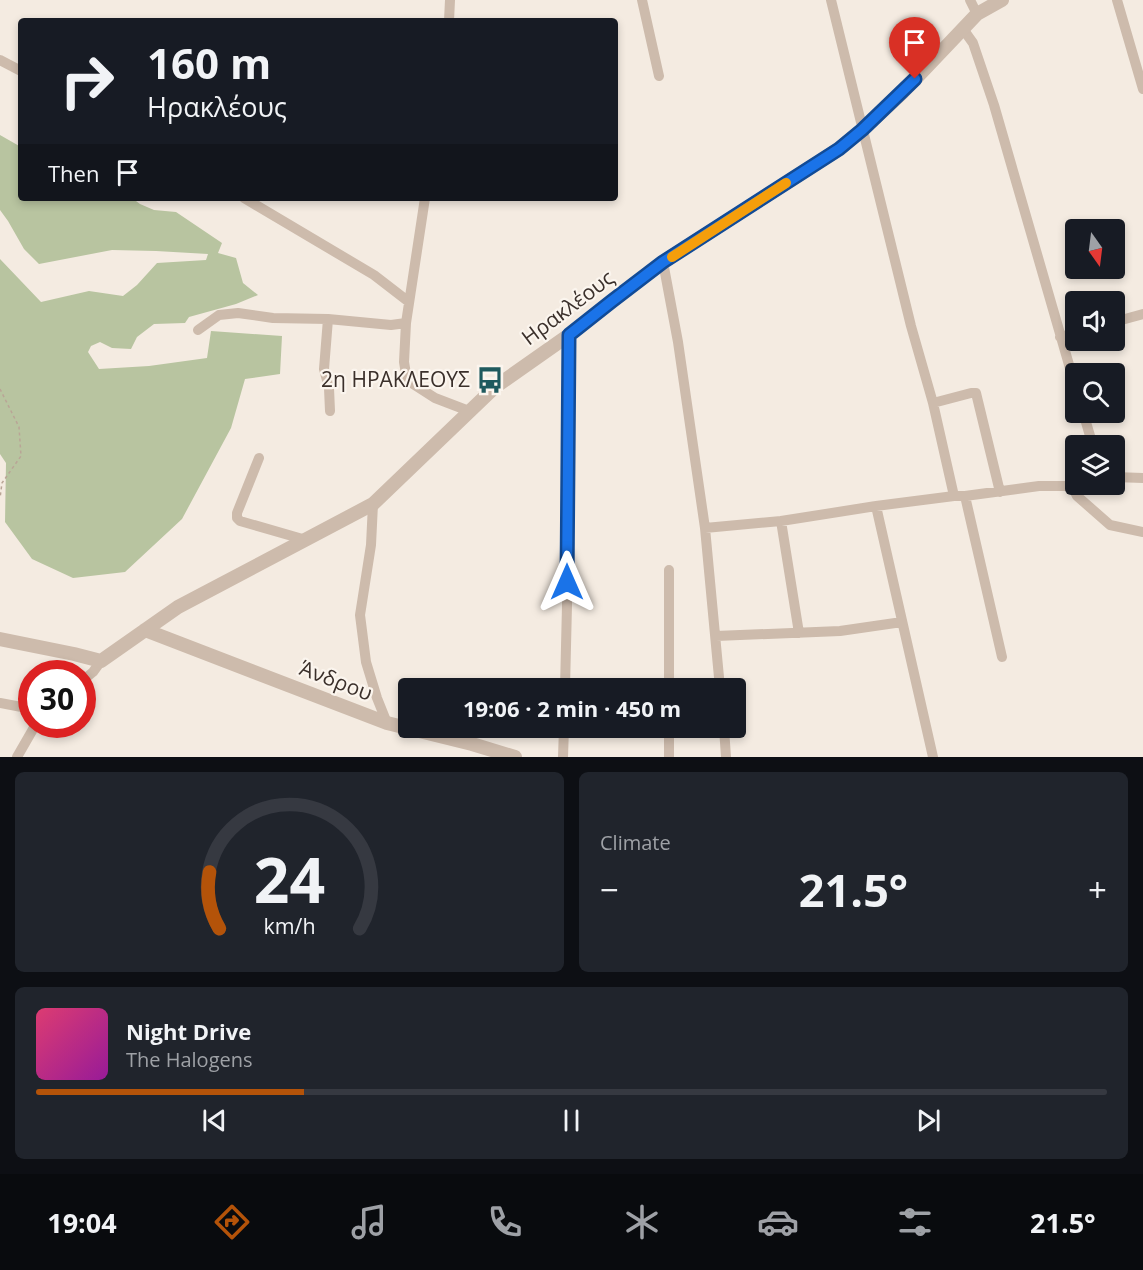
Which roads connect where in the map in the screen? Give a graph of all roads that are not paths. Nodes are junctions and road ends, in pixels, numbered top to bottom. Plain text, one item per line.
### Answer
1 (450, 0) edge
2 (642, 0) edge
3 (831, 0) edge
4 (970, 0) edge
5 (1002, 0) edge
6 (1117, 0) edge
7 (978, 14) junction
8 (449, 18) edge
9 (963, 29) junction
10 (0, 60) edge
11 (18, 69) edge
12 (658, 76) dead end
13 (1143, 89) edge
14 (862, 130) junction
15 (249, 201) edge
16 (425, 201) edge
17 (663, 262) junction
18 (409, 302) junction
19 (1143, 314) edge
20 (328, 319) junction
21 (1125, 319) edge
22 (406, 323) junction
23 (198, 330) dead end
24 (569, 335) junction
25 (1065, 336) edge
26 (1060, 337) junction
27 (1068, 363) edge
28 (933, 403) junction
29 (330, 411) dead end
30 (469, 411) junction
31 (259, 458) dead end
32 (1125, 477) edge
33 (1143, 478) edge
34 (1065, 485) edge
35 (1000, 492) junction
36 (1077, 495) edge
37 (960, 496) junction
38 (373, 504) junction
39 (876, 506) junction
40 (781, 521) junction
41 (705, 528) junction
42 (1143, 532) edge
43 (306, 540) junction
44 (669, 570) dead end
45 (902, 622) junction
46 (145, 630) junction
47 (799, 633) junction
48 (716, 636) junction
49 (0, 639) edge
50 (1002, 657) dead end
51 (101, 662) junction
52 (96, 668) edge
53 (565, 678) edge
54 (669, 678) edge
55 (719, 678) edge
56 (0, 703) edge
57 (18, 706) edge
58 (387, 723) junction
59 (28, 738) edge
60 (564, 738) edge
61 (669, 738) edge
62 (725, 738) edge
63 (17, 757) edge
64 (515, 757) edge
65 (563, 757) edge
66 (669, 757) edge
67 (726, 757) edge
68 (933, 757) edge

1 - 8 street
2 - 12 street
3 - 14 street
4 - 7 street
5 - 7 street, Ηρακλέους
6 - 13 street
7 - 9 street, Ηρακλέους
9 - 14 street, Ηρακλέους
9 - 26 street
10 - 11 street
14 - 17 street, Ηρακλέους
14 - 28 street
15 - 18 street
16 - 18 street
17 - 24 street, Ηρακλέους
17 - 41 street
18 - 22 street
19 - 21 street
20 - 22 street
20 - 23 street
20 - 29 street
22 - 30 street
24 - 30 street, Ηρακλέους
24 - 53 street
25 - 26 street
26 - 27 street
28 - 35 street
28 - 37 street
30 - 38 street, Ηρακλέους
31 - 43 street
32 - 33 street
34 - 35 street
35 - 37 street
36 - 42 street
37 - 39 street
37 - 50 street
38 - 43 street, Ηρακλέους
38 - 58 street
39 - 40 street
39 - 45 street
40 - 41 street
40 - 47 street
41 - 48 street
43 - 46 street, Ηρακλέους
44 - 54 street
45 - 47 street
45 - 68 street
46 - 51 street, Ηρακλέους
46 - 58 street, Άνδρου
47 - 48 street
48 - 55 street
49 - 51 street
51 - 52 street
56 - 57 street
58 - 64 street, Άνδρου
59 - 63 street
60 - 65 street
61 - 66 street
62 - 67 street

